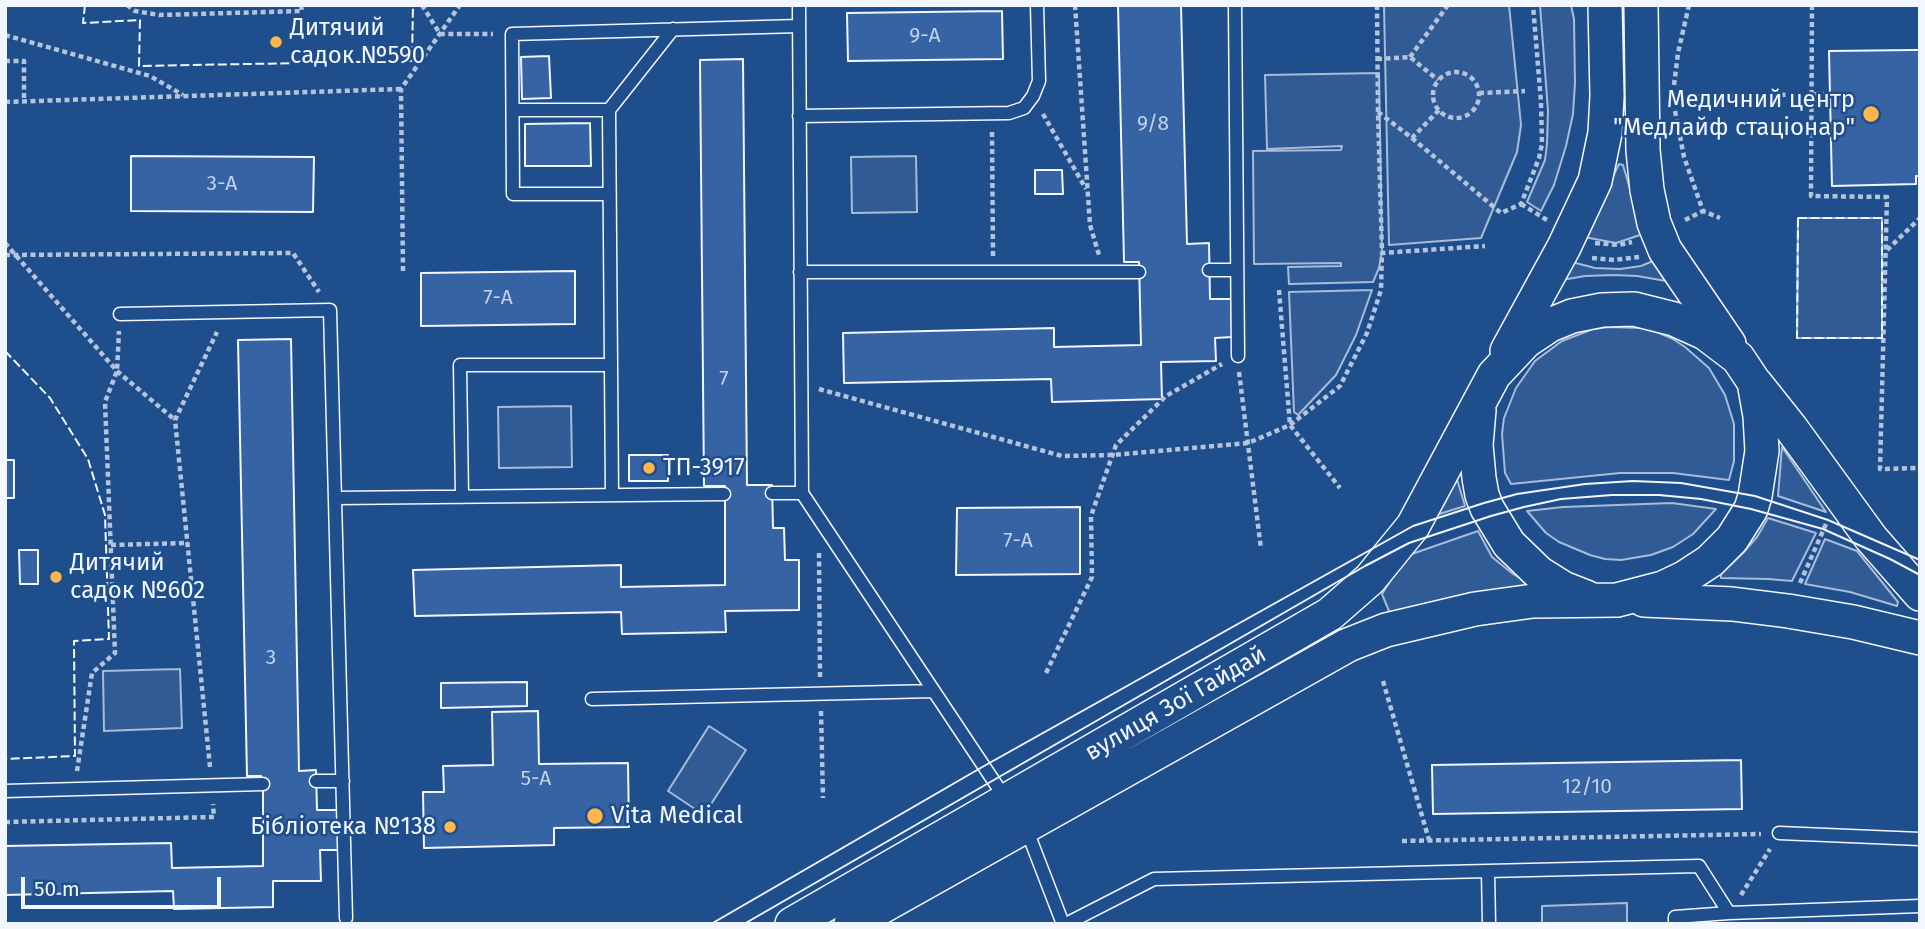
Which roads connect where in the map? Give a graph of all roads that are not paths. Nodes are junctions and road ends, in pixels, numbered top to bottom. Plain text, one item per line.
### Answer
1 (799, 5) edge
2 (1037, 5) edge
3 (1236, 5) edge
4 (1594, 5) edge
5 (1605, 5) edge
6 (1641, 5) edge
7 (1660, 5) edge
8 (799, 26) junction
9 (673, 30) junction
10 (1606, 43) junction
11 (1640, 75) junction
12 (513, 110) junction
13 (609, 110) junction
14 (799, 116) junction
15 (609, 194) junction
16 (1209, 270) dead end
17 (1237, 270) junction
18 (800, 272) junction
19 (1139, 272) dead end
20 (120, 314) road end
21 (1238, 356) road end
22 (611, 365) junction
23 (1746, 370) junction
24 (1487, 388) junction
25 (772, 493) dead end
26 (802, 493) junction
27 (724, 494) dead end
28 (612, 495) junction
29 (462, 497) junction
30 (335, 498) junction
31 (1920, 594) edge
32 (1605, 600) junction
33 (1920, 638) edge
34 (934, 691) junction
35 (592, 699) dead end
36 (343, 781) junction
37 (316, 782) dead end
38 (263, 784) dead end
39 (5, 791) edge
40 (1016, 814) junction
41 (1779, 833) road end
42 (1920, 839) edge
43 (1488, 871) junction
44 (1920, 906) edge
45 (1729, 913) junction
46 (346, 918) dead end
47 (792, 924) edge
48 (851, 924) edge
49 (1064, 924) edge
50 (1489, 924) edge
51 (1675, 924) edge

1 - 8 lane
2 - 14 lane
3 - 17 lane
4 - 10 main road
5 - 10 main road
6 - 11 main road
7 - 11 main road
8 - 9 lane
8 - 14 lane
9 - 12 lane
9 - 13 lane
10 - 24 main road
11 - 23 main road
12 - 13 lane
12 - 15 lane
13 - 15 lane
14 - 18 lane
15 - 22 lane
16 - 17 lane
17 - 21 lane
18 - 19 lane
18 - 26 lane
20 - 30 lane
22 - 28 lane
22 - 29 lane
23 - 24 main road
23 - 31 main road
23 - 32 main road
24 - 32 main road
24 - 40 main road, вулиця Зої Гайдай
25 - 26 lane
26 - 34 lane
27 - 28 lane
28 - 29 lane
29 - 30 lane
30 - 36 lane
32 - 33 main road
32 - 40 main road, вулиця Зої Гайдай
34 - 35 lane
34 - 40 lane
36 - 37 lane
36 - 46 lane
38 - 39 lane
40 - 47 main road, вулиця Зої Гайдай
40 - 48 main road, вулиця Зої Гайдай
40 - 49 lane
41 - 42 lane
43 - 45 lane
43 - 49 lane
43 - 50 lane
44 - 45 lane
45 - 51 lane

